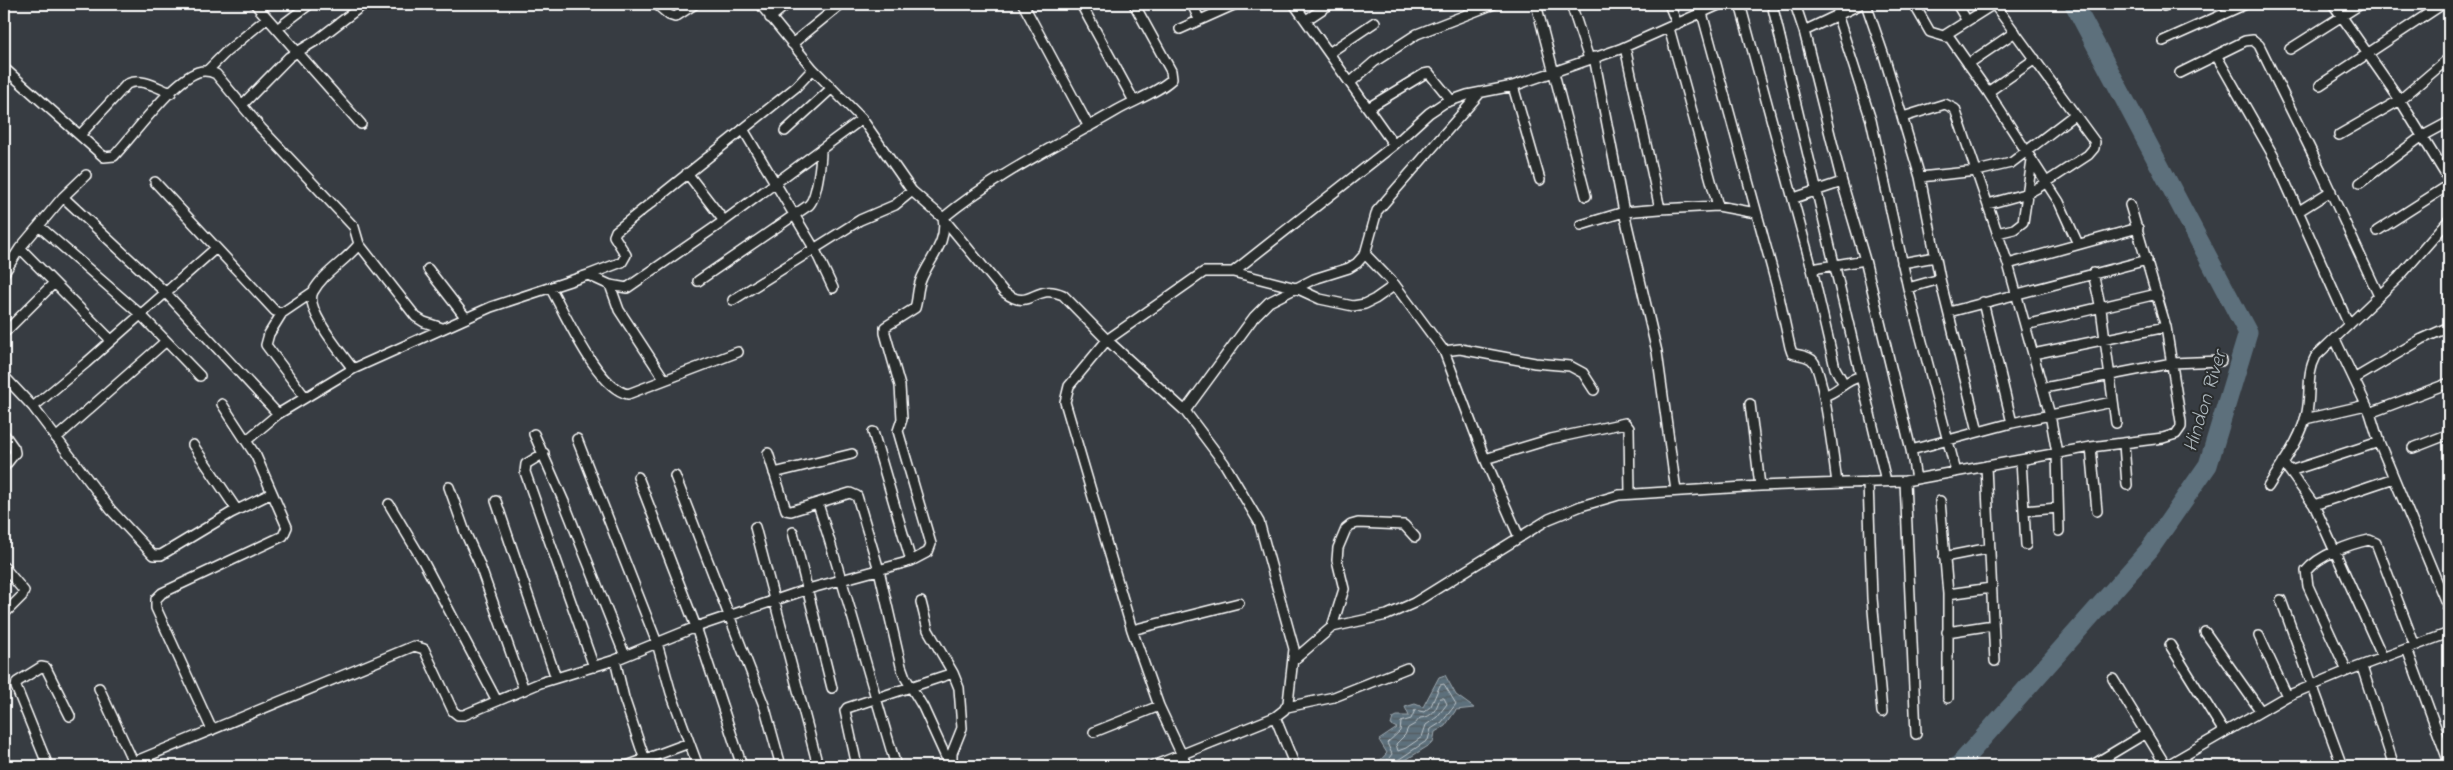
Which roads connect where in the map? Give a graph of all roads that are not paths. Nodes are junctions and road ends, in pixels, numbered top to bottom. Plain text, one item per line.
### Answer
1 (255, 4) edge
2 (310, 4) edge
3 (364, 4) edge
4 (656, 4) edge
5 (695, 4) edge
6 (760, 4) edge
7 (787, 4) edge
8 (841, 4) edge
9 (1023, 4) edge
10 (1081, 4) edge
11 (1134, 4) edge
12 (1192, 4) edge
13 (1236, 4) edge
14 (1294, 4) edge
15 (1330, 4) edge
16 (1494, 4) edge
17 (1536, 4) edge
18 (1571, 4) edge
19 (1669, 4) edge
20 (1721, 4) edge
21 (1740, 4) edge
22 (1772, 4) edge
23 (1795, 4) edge
24 (1861, 4) edge
25 (1866, 4) edge
26 (1914, 4) edge
27 (1957, 4) edge
28 (1994, 4) edge
29 (2246, 4) edge
30 (2333, 4) edge
31 (2361, 4) edge
32 (2443, 4) edge
33 (1710, 6) edge
34 (1702, 14) junction
35 (1837, 14) junction
36 (2341, 17) junction
37 (267, 18) junction
38 (770, 18) junction
39 (1199, 19) junction
40 (1306, 20) junction
41 (1967, 21) junction
42 (1375, 22) dead end
43 (1673, 26) junction
44 (277, 29) junction
45 (1180, 29) dead end
46 (1804, 31) junction
47 (2015, 32) junction
48 (1946, 35) junction
49 (2163, 41) dead end
50 (792, 44) junction
51 (1625, 47) junction
52 (2290, 49) dead end
53 (296, 52) junction
54 (1329, 53) junction
55 (2368, 54) junction
56 (2216, 55) junction
57 (1591, 58) junction
58 (2449, 58) edge
59 (2035, 59) junction
60 (1968, 64) junction
61 (4, 68) edge
62 (813, 68) junction
63 (208, 70) junction
64 (1555, 70) junction
65 (2180, 73) dead end
66 (1351, 82) junction
67 (2320, 85) dead end
68 (1513, 86) junction
69 (832, 88) junction
70 (1988, 92) junction
71 (172, 93) junction
72 (1480, 93) junction
73 (1451, 100) junction
74 (2400, 100) junction
75 (1134, 101) junction
76 (243, 104) junction
77 (1368, 108) junction
78 (2074, 115) junction
79 (1903, 118) junction
80 (862, 119) junction
81 (2449, 122) edge
82 (361, 124) dead end
83 (1089, 127) junction
84 (743, 129) junction
85 (785, 131) dead end
86 (80, 135) junction
87 (2339, 135) dead end
88 (2422, 137) junction
89 (1394, 145) junction
90 (821, 150) junction
91 (2026, 151) junction
92 (2032, 162) junction
93 (1977, 172) junction
94 (687, 173) junction
95 (86, 175) dead end
96 (1920, 177) junction
97 (1540, 180) dead end
98 (2449, 180) edge
99 (155, 182) dead end
100 (1842, 182) junction
101 (777, 183) junction
102 (2046, 183) junction
103 (2360, 183) dead end
104 (2449, 185) edge
105 (912, 191) junction
106 (2331, 191) junction
107 (1816, 192) junction
108 (2028, 193) junction
109 (1586, 196) dead end
110 (63, 197) junction
111 (1794, 198) junction
112 (1988, 204) junction
113 (2130, 205) dead end
114 (1718, 206) junction
115 (1660, 209) junction
116 (2299, 211) junction
117 (1624, 212) junction
118 (1756, 213) junction
119 (796, 216) junction
120 (943, 218) junction
121 (2449, 220) edge
122 (724, 221) junction
123 (39, 226) junction
124 (1581, 226) dead end
125 (2138, 228) junction
126 (2377, 231) dead end
127 (1997, 232) junction
128 (359, 244) junction
129 (2078, 244) junction
130 (20, 248) junction
131 (216, 248) junction
132 (814, 248) junction
133 (1366, 254) junction
134 (1936, 258) junction
135 (1865, 260) junction
136 (2147, 260) junction
137 (1902, 263) junction
138 (2008, 264) junction
139 (1833, 265) junction
140 (428, 269) dead end
141 (1812, 269) junction
142 (1233, 272) junction
143 (4, 273) edge
144 (2093, 273) junction
145 (588, 275) junction
146 (1940, 279) junction
147 (698, 281) dead end
148 (54, 284) junction
149 (610, 285) junction
150 (1394, 285) junction
151 (551, 288) junction
152 (833, 288) dead end
153 (1296, 288) junction
154 (1908, 288) junction
155 (165, 292) junction
156 (313, 292) junction
157 (2017, 293) junction
158 (2157, 294) junction
159 (2380, 296) junction
160 (733, 300) dead end
161 (1983, 302) junction
162 (2100, 309) junction
163 (1949, 312) junction
164 (282, 313) junction
165 (140, 314) junction
166 (466, 318) junction
167 (2025, 325) junction
168 (2349, 325) junction
169 (2166, 327) junction
170 (2449, 327) edge
171 (442, 328) junction
172 (4, 333) edge
173 (2105, 338) junction
174 (2334, 339) junction
175 (111, 340) junction
176 (1108, 340) junction
177 (165, 342) junction
178 (1444, 351) junction
179 (738, 352) dead end
180 (2033, 354) junction
181 (2221, 361) dead end
182 (2172, 363) junction
183 (353, 369) junction
184 (4, 376) edge
185 (200, 376) dead end
186 (2110, 376) junction
187 (1860, 377) junction
188 (664, 379) junction
189 (2354, 379) junction
190 (2449, 383) edge
191 (1844, 384) junction
192 (2044, 388) junction
193 (1594, 390) dead end
194 (1824, 396) junction
195 (305, 398) junction
196 (2112, 402) junction
197 (222, 404) dead end
198 (1750, 404) dead end
199 (32, 407) junction
200 (2368, 409) junction
201 (1185, 412) junction
202 (278, 414) junction
203 (2050, 415) junction
204 (2305, 419) junction
205 (2012, 423) junction
206 (2116, 423) dead end
207 (1978, 431) junction
208 (873, 432) dead end
209 (4, 434) edge
210 (534, 434) dead end
211 (2449, 434) edge
212 (56, 438) junction
213 (577, 439) dead end
214 (247, 440) junction
215 (1948, 440) junction
216 (2379, 442) junction
217 (2124, 444) junction
218 (193, 446) dead end
219 (2091, 447) junction
220 (2413, 448) dead end
221 (1911, 450) junction
222 (544, 453) junction
223 (768, 453) dead end
224 (2057, 453) junction
225 (852, 454) dead end
226 (1485, 459) junction
227 (2021, 460) junction
228 (2283, 462) junction
229 (1986, 466) junction
230 (4, 467) edge
231 (2290, 471) junction
232 (1956, 472) junction
233 (774, 473) junction
234 (675, 476) dead end
235 (638, 478) dead end
236 (2394, 478) junction
237 (1916, 479) junction
238 (1886, 481) junction
239 (1905, 481) junction
240 (1868, 482) junction
241 (1837, 483) junction
242 (2127, 485) dead end
243 (1760, 486) junction
244 (449, 487) dead end
245 (2268, 487) dead end
246 (1676, 491) junction
247 (272, 493) junction
248 (1630, 494) junction
249 (1940, 501) dead end
250 (496, 502) dead end
251 (389, 504) dead end
252 (818, 504) junction
253 (2314, 505) junction
254 (2058, 508) junction
255 (237, 510) junction
256 (2024, 511) junction
257 (2097, 511) dead end
258 (755, 527) dead end
259 (2059, 531) dead end
260 (793, 532) dead end
261 (1415, 537) dead end
262 (1519, 537) junction
263 (2026, 544) dead end
264 (1990, 548) junction
265 (2334, 553) junction
266 (1944, 556) junction
267 (911, 560) junction
268 (4, 567) edge
269 (879, 570) junction
270 (843, 580) junction
271 (1992, 588) junction
272 (808, 590) junction
273 (1948, 594) junction
274 (774, 600) junction
275 (2281, 600) dead end
276 (921, 602) dead end
277 (1239, 604) dead end
278 (2449, 610) edge
279 (4, 614) edge
280 (730, 617) junction
281 (1993, 625) junction
282 (696, 627) junction
283 (1332, 627) junction
284 (1132, 630) junction
285 (1947, 632) junction
286 (2205, 632) dead end
287 (2449, 633) edge
288 (2259, 636) dead end
289 (657, 643) junction
290 (2170, 645) dead end
291 (2411, 647) junction
292 (626, 656) junction
293 (2383, 658) junction
294 (1295, 659) junction
295 (615, 660) junction
296 (1995, 661) dead end
297 (2362, 666) junction
298 (594, 667) junction
299 (1407, 668) dead end
300 (2347, 671) junction
301 (953, 673) junction
302 (556, 678) junction
303 (2112, 679) dead end
304 (2311, 686) junction
305 (911, 687) junction
306 (99, 688) dead end
307 (832, 688) dead end
308 (524, 690) junction
309 (2286, 696) junction
310 (876, 698) junction
311 (1948, 698) dead end
312 (496, 701) junction
313 (1159, 706) junction
314 (1287, 707) junction
315 (2260, 710) junction
316 (1882, 712) dead end
317 (70, 716) dead end
318 (1275, 717) junction
319 (212, 730) junction
320 (1094, 732) dead end
321 (2224, 732) junction
322 (2146, 733) junction
323 (1916, 734) dead end
324 (689, 743) junction
325 (1182, 756) junction
326 (646, 763) edge
327 (2449, 763) edge
328 (135, 765) edge
329 (48, 766) edge
330 (124, 766) edge
331 (627, 766) edge
332 (698, 766) edge
333 (742, 766) edge
334 (781, 766) edge
335 (818, 766) edge
336 (856, 766) edge
337 (896, 766) edge
338 (951, 766) edge
339 (1153, 766) edge
340 (1187, 766) edge
341 (1295, 766) edge
342 (2092, 766) edge
343 (2166, 766) edge
344 (2342, 766) edge
345 (2394, 766) edge

1 - 37 street
2 - 44 street
3 - 53 street
4 - 5 street
6 - 38 street
7 - 38 street
8 - 50 street
9 - 83 street
10 - 75 street
11 - 75 street
12 - 39 street
13 - 39 street
14 - 40 street
15 - 40 street
16 - 66 street
17 - 64 street
18 - 57 street
19 - 43 street
20 - 33 street
21 - 111 street
22 - 107 street
23 - 46 street
24 - 35 street
25 - 79 street
26 - 48 street
27 - 41 street
28 - 41 street
28 - 47 street
29 - 49 street
30 - 36 street
31 - 36 street
32 - 55 street
33 - 34 street
34 - 43 street
34 - 118 street
35 - 46 street
35 - 137 street
36 - 52 street
36 - 55 street
37 - 44 street
37 - 63 street
38 - 50 street
39 - 45 street
40 - 54 street
41 - 48 street
42 - 54 street
43 - 51 street
43 - 114 street
44 - 53 street
46 - 100 street
47 - 59 street
47 - 60 street
48 - 60 street
50 - 62 street
51 - 57 street
51 - 115 street
53 - 76 street
53 - 82 street
54 - 66 street
55 - 67 street
55 - 74 street
56 - 65 street
56 - 106 street
56 - 116 street
57 - 64 street
57 - 117 street
58 - 74 street
59 - 70 street
59 - 78 street
60 - 70 street
61 - 86 street
62 - 69 street
62 - 84 street
63 - 71 street
63 - 76 street
64 - 68 street
64 - 109 street
66 - 77 street
68 - 72 street
68 - 97 street
69 - 80 street
69 - 85 street
70 - 91 street
71 - 86 street
71 - 86 street
72 - 73 street
72 - 133 street
73 - 77 street
73 - 89 street
74 - 87 street
74 - 88 street
75 - 83 street
76 - 128 street
77 - 89 street
78 - 91 street
78 - 102 street
79 - 93 street
79 - 96 street
80 - 90 street
80 - 105 street
81 - 88 street
83 - 120 street
84 - 94 street
84 - 101 street
88 - 98 street
88 - 103 street
89 - 142 street
90 - 101 street
90 - 119 street
91 - 92 street
91 - 93 street
92 - 102 street
92 - 108 street
93 - 96 street
93 - 112 street
94 - 122 street
94 - 145 street
95 - 110 street
96 - 134 street
99 - 131 street
100 - 107 street
100 - 135 street
101 - 119 street
101 - 122 street
102 - 108 street
102 - 129 street
104 - 126 street
105 - 120 street
105 - 132 street
106 - 116 street
106 - 159 street
107 - 111 street
107 - 139 street
108 - 112 street
108 - 127 street
110 - 123 street
110 - 155 street
111 - 141 street
112 - 127 street
113 - 125 street
114 - 115 street
114 - 118 street
115 - 117 street
116 - 168 street
117 - 124 street
117 - 246 street
118 - 194 street
119 - 132 street
119 - 147 street
120 - 176 street
120 - 267 street
121 - 159 street
122 - 149 street
123 - 130 street
123 - 165 street
125 - 129 street
125 - 136 street
127 - 138 street
128 - 156 street
128 - 171 street
129 - 138 street
130 - 143 street
130 - 148 street
131 - 155 street
131 - 164 street
132 - 152 street
132 - 160 street
133 - 150 street
133 - 153 street
134 - 137 street
134 - 146 street
135 - 139 street
135 - 221 street
136 - 144 street
136 - 158 street
137 - 154 street
138 - 157 street
139 - 141 street
139 - 187 street
140 - 166 street
141 - 191 street
142 - 153 street
142 - 176 street
144 - 157 street
144 - 162 street
145 - 149 street
145 - 151 street
146 - 154 street
146 - 163 street
148 - 172 street
148 - 175 street
149 - 188 street
150 - 153 street
150 - 178 street
151 - 166 street
151 - 188 street
153 - 201 street
154 - 215 street
155 - 165 street
155 - 202 street
156 - 164 street
156 - 183 street
157 - 161 street
157 - 167 street
158 - 162 street
158 - 169 street
159 - 168 street
161 - 163 street
161 - 205 street
162 - 167 street
162 - 173 street
163 - 207 street
164 - 195 street
165 - 175 street
165 - 177 street
166 - 171 street
167 - 180 street
168 - 174 street
169 - 173 street
169 - 182 street
170 - 189 street
171 - 183 street
173 - 180 street
173 - 186 street
174 - 189 street
174 - 204 street
175 - 199 street
176 - 201 street
176 - 284 street
177 - 185 street
177 - 212 street
178 - 193 street
178 - 226 street
179 - 188 street
180 - 192 street
181 - 182 street
182 - 186 street
182 - 217 street
183 - 195 street
184 - 199 street
186 - 192 street
186 - 196 street
187 - 191 street
187 - 238 street
189 - 200 street
190 - 200 street
191 - 194 street
192 - 203 street
194 - 241 street
195 - 202 street
196 - 203 street
196 - 206 street
197 - 214 street
198 - 243 street
199 - 212 street
200 - 204 street
200 - 216 street
201 - 294 street
202 - 214 street
203 - 205 street
203 - 224 street
204 - 228 street
205 - 207 street
207 - 215 street
208 - 267 street
209 - 230 street
210 - 222 street
211 - 220 street
212 - 255 street
213 - 289 street
214 - 247 street
215 - 221 street
215 - 232 street
216 - 231 street
216 - 236 street
217 - 219 street
217 - 242 street
218 - 255 street
219 - 224 street
219 - 257 street
221 - 237 street
222 - 292 street
222 - 298 street
223 - 233 street
224 - 227 street
224 - 254 street
225 - 233 street
226 - 248 street
226 - 262 street
227 - 229 street
227 - 256 street
228 - 231 street
228 - 245 street
229 - 232 street
229 - 264 street
231 - 253 street
232 - 237 street
233 - 252 street
234 - 280 street
235 - 282 street
236 - 253 street
236 - 278 street
237 - 239 street
238 - 239 street
238 - 240 street
239 - 323 street
240 - 241 street
240 - 316 street
241 - 243 street
243 - 246 street
244 - 308 street
246 - 248 street
247 - 255 street
247 - 319 street
248 - 262 street
249 - 266 street
250 - 302 street
251 - 312 street
252 - 269 street
252 - 270 street
253 - 265 street
254 - 256 street
254 - 259 street
256 - 263 street
258 - 274 street
260 - 272 street
261 - 283 street
262 - 283 street
264 - 266 street
264 - 271 street
265 - 291 street
265 - 293 street
265 - 300 street
266 - 273 street
267 - 269 street
268 - 279 street
269 - 270 street
269 - 305 street
270 - 272 street
270 - 310 street
271 - 273 street
271 - 281 street
272 - 274 street
272 - 307 street
273 - 285 street
274 - 280 street
274 - 335 street
275 - 304 street
276 - 301 street
277 - 284 street
280 - 282 street
280 - 334 street
281 - 285 street
281 - 296 street
282 - 289 street
282 - 333 street
283 - 294 street
284 - 313 street
285 - 311 street
286 - 315 street
287 - 291 street
288 - 309 street
289 - 292 street
289 - 324 street
290 - 321 street
291 - 293 street
291 - 327 street
292 - 295 street
293 - 297 street
294 - 314 street
295 - 298 street
295 - 326 street
297 - 300 street
297 - 345 street
298 - 302 street
299 - 314 street
300 - 304 street
301 - 305 street
301 - 338 street
302 - 308 street
303 - 322 street
304 - 309 street
304 - 344 street
305 - 310 street
305 - 338 street
306 - 328 street
308 - 312 street
309 - 315 street
310 - 336 street
310 - 337 street
312 - 319 street
313 - 320 street
313 - 325 street
314 - 318 street
315 - 321 street
317 - 329 street
318 - 325 street
318 - 341 street
319 - 328 street
321 - 343 street
322 - 342 street
322 - 343 street
324 - 326 street
324 - 332 street
325 - 339 street
325 - 340 street
326 - 331 street
328 - 330 street

